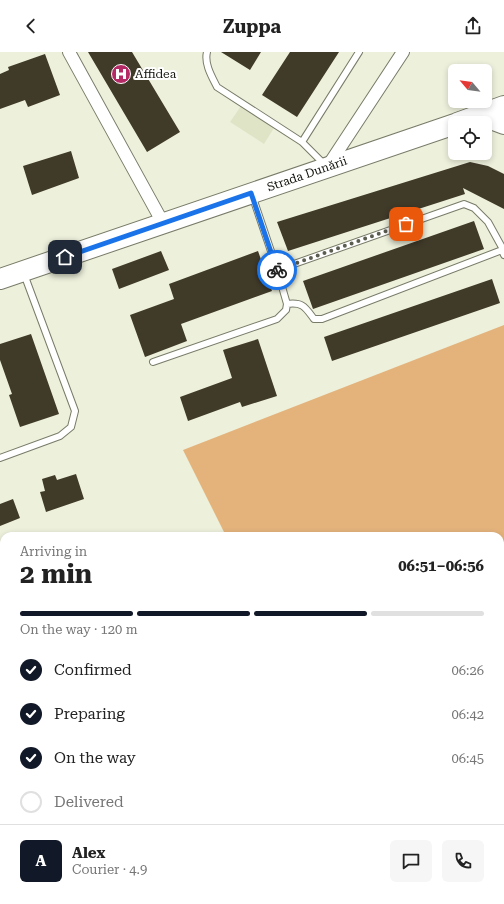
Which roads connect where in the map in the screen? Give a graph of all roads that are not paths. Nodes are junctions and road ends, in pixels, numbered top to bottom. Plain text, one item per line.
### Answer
1 (70, 52) edge
2 (207, 52) edge
3 (359, 52) edge
4 (403, 52) edge
5 (504, 106) edge
6 (480, 115) junction
7 (477, 116) edge
8 (504, 124) edge
9 (448, 126) edge
10 (302, 142) junction
11 (327, 167) junction
12 (251, 193) junction
13 (163, 224) junction
14 (503, 252) edge
15 (277, 270) junction
16 (23, 271) junction
17 (0, 279) edge
18 (287, 304) junction
19 (153, 362) dead end
20 (0, 458) edge

1 - 13 street
2 - 10 lane
3 - 10 lane
4 - 11 street
5 - 6 main road, Strada Dunării
6 - 7 main road, Strada Dunării
6 - 8 main road
9 - 11 main road, Strada Dunării
10 - 11 lane
11 - 12 main road, Strada Dunării
12 - 13 main road, Strada Dunării
12 - 15 lane
13 - 16 main road, Strada Dunării
14 - 15 lane
14 - 18 lane
15 - 18 lane
16 - 17 main road, Strada Dunării
16 - 20 lane
18 - 19 lane

